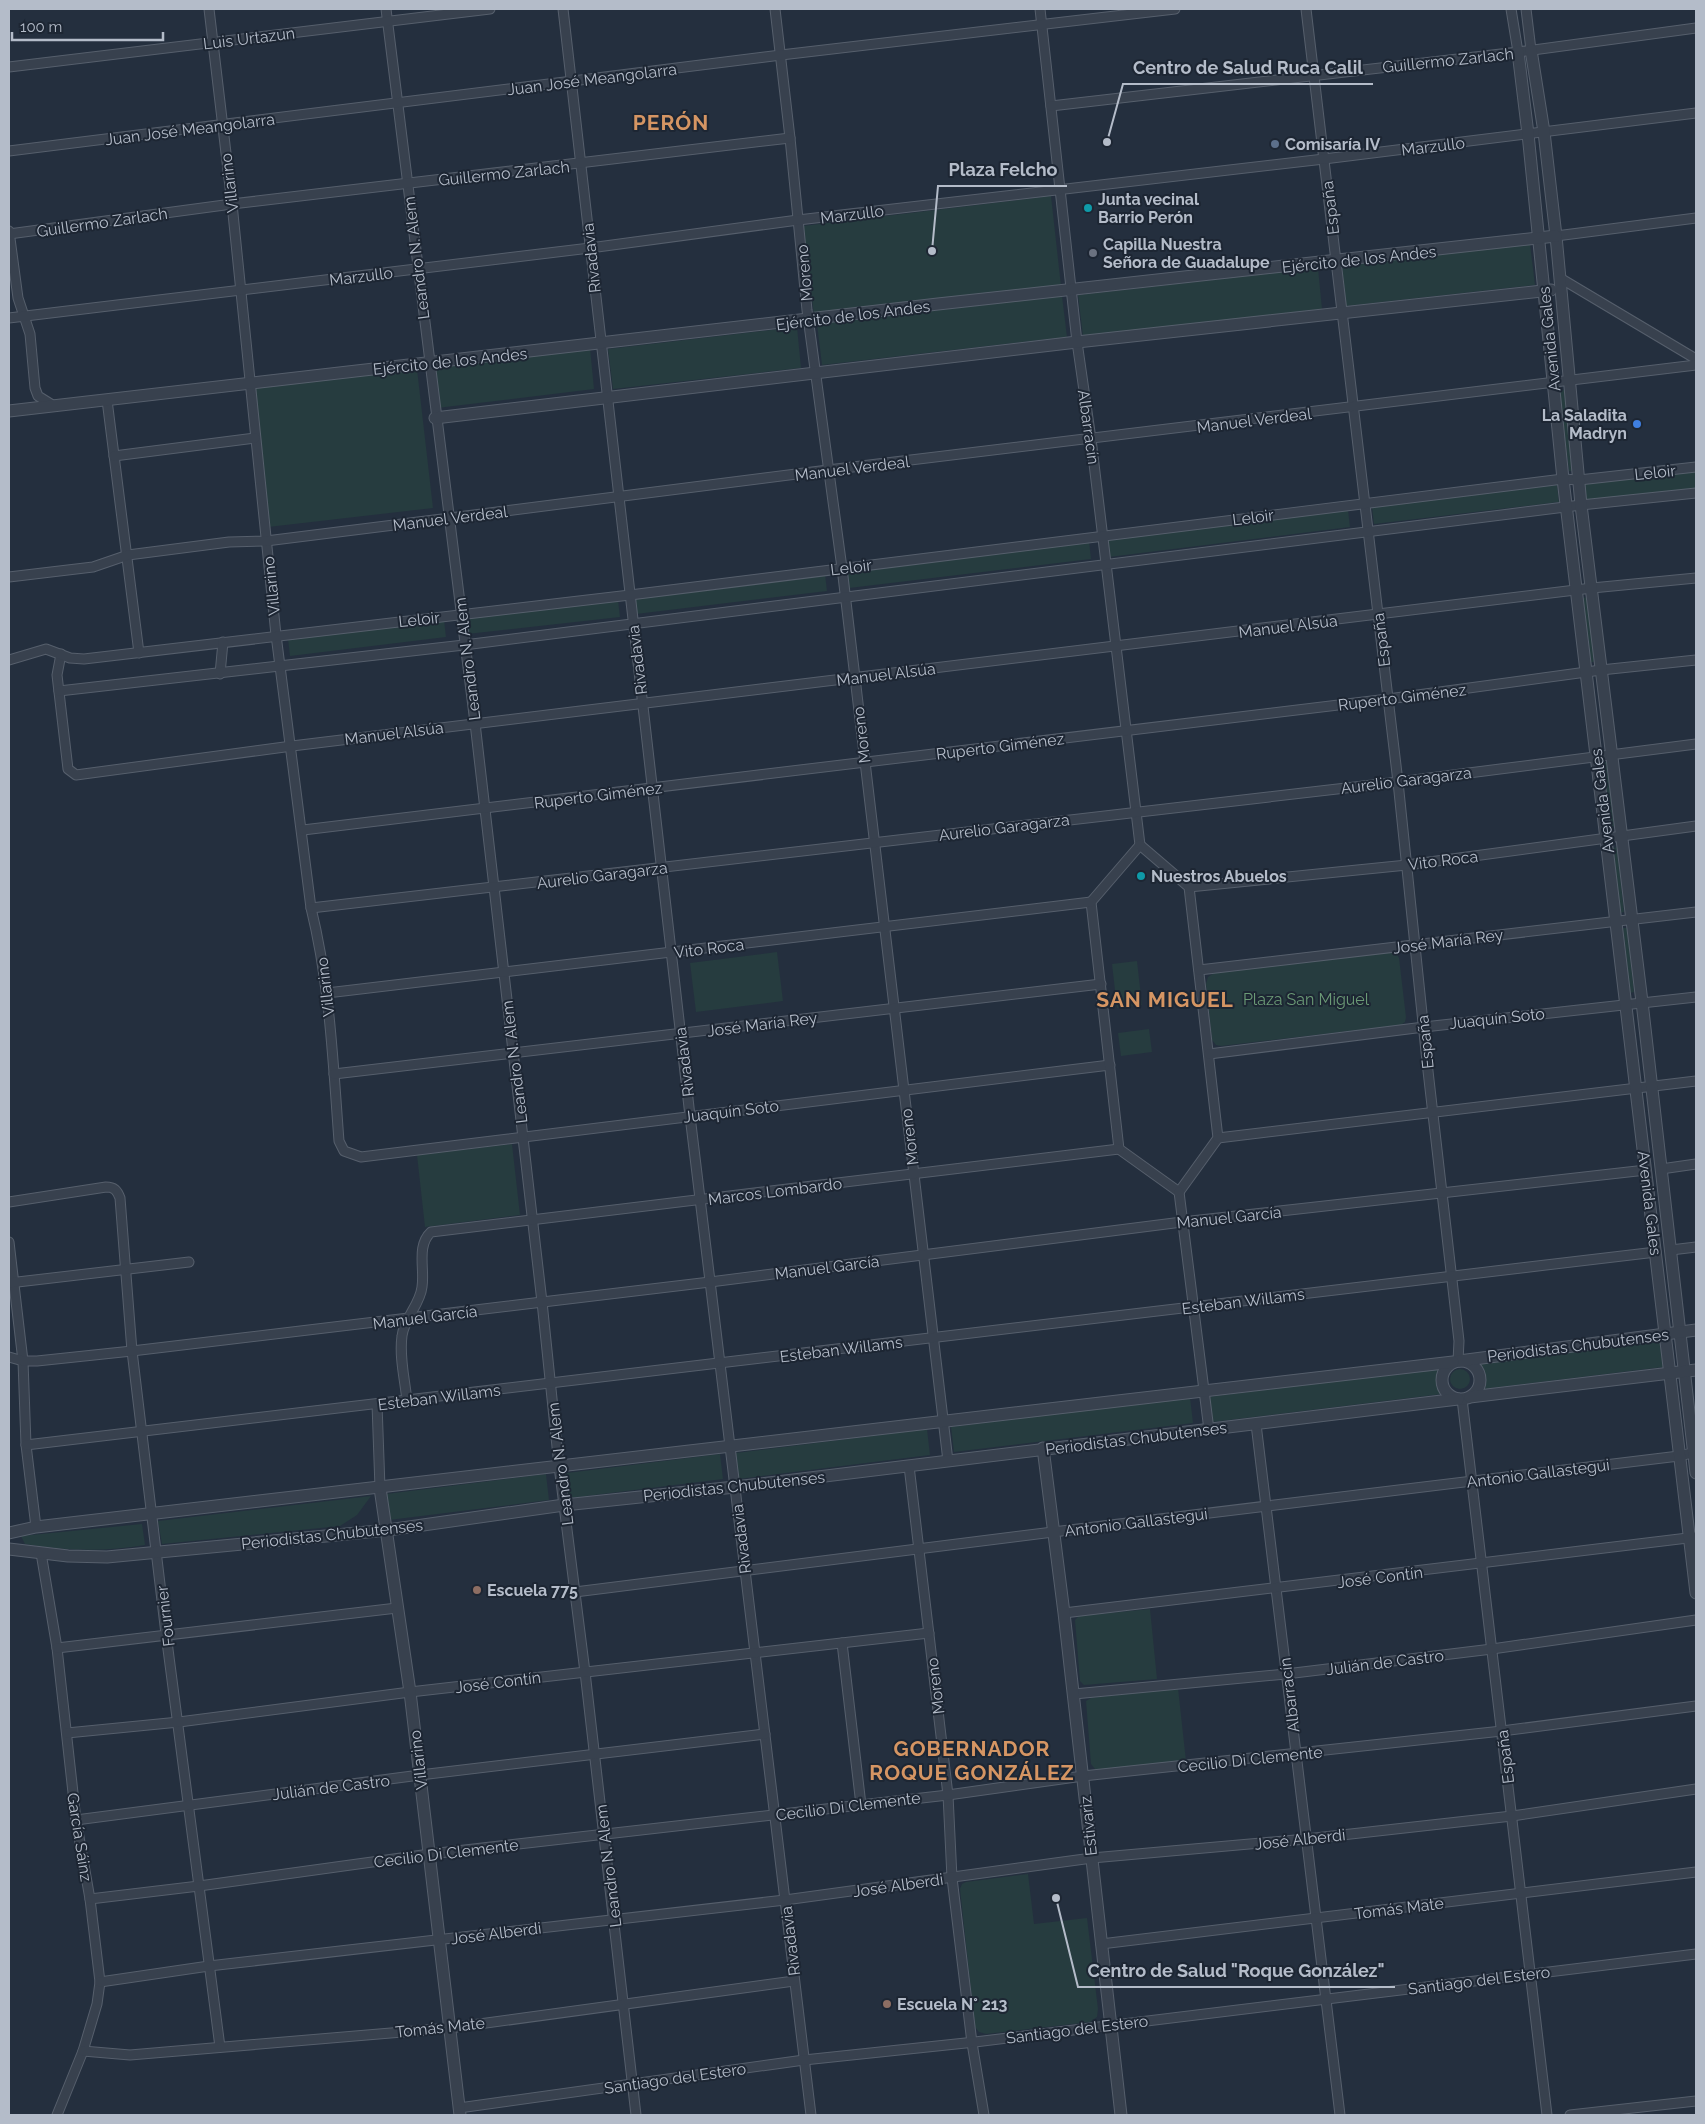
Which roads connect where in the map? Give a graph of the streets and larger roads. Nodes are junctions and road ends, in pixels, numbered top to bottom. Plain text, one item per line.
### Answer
1 (209, 9) edge
2 (386, 9) edge
3 (490, 9) edge
4 (563, 9) edge
5 (775, 9) edge
6 (1040, 9) edge
7 (1176, 9) edge
8 (1306, 9) edge
9 (1511, 9) edge
10 (1526, 9) edge
11 (387, 21) junction
12 (1041, 24) junction
13 (1696, 28) edge
14 (212, 42) junction
15 (1531, 50) junction
16 (1518, 52) junction
17 (781, 55) junction
18 (9, 67) edge
19 (1313, 75) junction
20 (571, 82) junction
21 (397, 104) junction
22 (1051, 106) junction
23 (1696, 113) edge
24 (222, 124) junction
25 (1544, 132) junction
26 (1528, 134) junction
27 (790, 138) junction
28 (9, 152) edge
29 (1324, 159) junction
30 (581, 164) junction
31 (407, 184) junction
32 (1061, 190) junction
33 (232, 204) junction
34 (1696, 218) edge
35 (798, 220) junction
36 (9, 233) edge
37 (1556, 236) junction
38 (1538, 239) junction
39 (590, 248) junction
40 (1336, 262) junction
41 (417, 269) junction
42 (1560, 284) junction
43 (241, 290) junction
44 (1072, 290) junction
45 (1544, 291) junction
46 (1342, 314) junction
47 (23, 316) junction
48 (9, 318) edge
49 (809, 320) junction
50 (1078, 342) junction
51 (601, 344) junction
52 (1696, 359) edge
53 (429, 364) junction
54 (1696, 365) edge
55 (816, 374) junction
56 (1569, 381) junction
57 (251, 382) junction
58 (1554, 383) junction
59 (607, 398) junction
60 (107, 400) junction
61 (54, 406) junction
62 (1353, 408) junction
63 (9, 411) edge
64 (435, 418) junction
65 (254, 438) junction
66 (1091, 439) junction
67 (114, 456) junction
68 (1696, 467) edge
69 (828, 470) junction
70 (1563, 479) junction
71 (1579, 480) junction
72 (1696, 493) edge
73 (618, 496) junction
74 (1365, 503) junction
75 (1581, 505) junction
76 (1568, 507) junction
77 (450, 518) junction
78 (1368, 531) junction
79 (1102, 536) junction
80 (266, 540) junction
81 (128, 555) junction
82 (1106, 564) junction
83 (842, 568) junction
84 (9, 577) edge
85 (1696, 578) edge
86 (1592, 588) junction
87 (1577, 591) junction
88 (630, 595) junction
89 (845, 597) junction
90 (461, 614) junction
91 (1378, 615) junction
92 (633, 624) junction
93 (276, 635) junction
94 (223, 642) junction
95 (464, 645) junction
96 (1116, 647) junction
97 (139, 652) junction
98 (61, 654) junction
99 (9, 660) edge
100 (1696, 660) edge
101 (280, 666) junction
102 (1601, 670) junction
103 (220, 674) junction
104 (1588, 674) junction
105 (855, 678) junction
106 (59, 691) junction
107 (1388, 699) junction
108 (642, 703) junction
109 (475, 724) junction
110 (1126, 731) junction
111 (1696, 744) edge
112 (292, 746) junction
113 (1612, 753) junction
114 (1597, 756) junction
115 (865, 762) junction
116 (1398, 782) junction
117 (652, 788) junction
118 (485, 808) junction
119 (1135, 811) junction
120 (1696, 826) edge
121 (303, 830) junction
122 (1621, 836) junction
123 (1606, 839) junction
124 (874, 843) junction
125 (1140, 845) junction
126 (1407, 865) junction
127 (662, 868) junction
128 (1189, 886) junction
129 (494, 888) junction
130 (1091, 902) junction
131 (311, 908) junction
132 (1696, 912) edge
133 (1632, 919) junction
134 (1616, 920) junction
135 (884, 928) junction
136 (1415, 945) junction
137 (671, 953) junction
138 (1199, 970) junction
139 (504, 972) junction
140 (1101, 984) junction
141 (327, 993) junction
142 (1696, 997) edge
143 (1642, 1002) junction
144 (1627, 1004) junction
145 (894, 1008) junction
146 (1424, 1027) junction
147 (681, 1033) junction
148 (513, 1053) junction
149 (1209, 1054) junction
150 (1110, 1065) junction
151 (334, 1074) junction
152 (1696, 1081) edge
153 (1652, 1085) junction
154 (1635, 1088) junction
155 (904, 1091) junction
156 (1433, 1113) junction
157 (690, 1116) junction
158 (523, 1137) junction
159 (1218, 1138) junction
160 (1119, 1149) junction
161 (353, 1155) joint
162 (1696, 1164) edge
163 (1661, 1169) junction
164 (1646, 1170) junction
165 (914, 1174) junction
166 (1179, 1192) junction
167 (1442, 1193) junction
168 (700, 1200) junction
169 (9, 1202) edge
170 (532, 1220) junction
171 (1182, 1222) junction
172 (9, 1242) edge
173 (1696, 1247) edge
174 (1671, 1250) junction
175 (1656, 1252) junction
176 (924, 1255) junction
177 (189, 1262) dead end
178 (125, 1268) junction
179 (1452, 1276) junction
180 (710, 1282) junction
181 (11, 1283) edge
182 (542, 1302) junction
183 (1193, 1307) junction
184 (408, 1319) junction
185 (1696, 1330) edge
186 (1680, 1332) junction
187 (1665, 1334) junction
188 (934, 1338) junction
189 (132, 1351) junction
190 (9, 1357) edge
191 (23, 1361) junction
192 (1457, 1361) junction
193 (721, 1363) junction
194 (1696, 1370) edge
195 (1684, 1371) junction
196 (1670, 1372) junction
197 (551, 1384) junction
198 (1204, 1391) junction
199 (1463, 1398) junction
200 (407, 1401) junction
201 (377, 1404) junction
202 (943, 1422) junction
203 (1256, 1424) junction
204 (1209, 1430) junction
205 (142, 1431) junction
206 (26, 1445) junction
207 (730, 1447) junction
208 (1044, 1448) junction
209 (1695, 1452) edge
210 (1679, 1456) junction
211 (948, 1461) junction
212 (559, 1466) junction
213 (909, 1466) junction
214 (1696, 1473) edge
215 (1472, 1481) junction
216 (735, 1486) junction
217 (380, 1488) junction
218 (564, 1505) junction
219 (1266, 1507) junction
220 (152, 1514) junction
221 (36, 1527) junction
222 (388, 1530) junction
223 (1054, 1532) junction
224 (9, 1533) edge
225 (1693, 1538) edge
226 (9, 1549) edge
227 (919, 1549) junction
228 (41, 1553) junction
229 (157, 1553) junction
230 (1482, 1565) junction
231 (745, 1571) junction
232 (1276, 1589) junction
233 (575, 1592) junction
234 (1696, 1593) edge
235 (397, 1608) junction
236 (1064, 1613) junction
237 (1696, 1620) edge
238 (929, 1632) junction
239 (166, 1634) junction
240 (842, 1643) junction
241 (57, 1648) junction
242 (1492, 1649) junction
243 (755, 1653) junction
244 (585, 1672) junction
245 (1286, 1674) junction
246 (410, 1692) junction
247 (1074, 1694) junction
248 (1696, 1706) edge
249 (179, 1722) junction
250 (1502, 1731) junction
251 (67, 1733) junction
252 (765, 1734) junction
253 (595, 1754) junction
254 (1296, 1755) junction
255 (420, 1775) junction
256 (1083, 1776) junction
257 (1696, 1789) edge
258 (948, 1795) junction
259 (189, 1805) junction
260 (861, 1805) junction
261 (774, 1815) junction
262 (1512, 1816) junction
263 (76, 1820) junction
264 (604, 1834) junction
265 (1306, 1839) junction
266 (430, 1854) junction
267 (1092, 1858) junction
268 (1696, 1872) edge
269 (952, 1878) junction
270 (199, 1886) junction
271 (1521, 1894) junction
272 (90, 1899) junction
273 (785, 1900) junction
274 (1316, 1918) junction
275 (614, 1920) junction
276 (440, 1940) junction
277 (1101, 1944) junction
278 (1696, 1954) edge
279 (209, 1966) junction
280 (1530, 1973) junction
281 (794, 1981) junction
282 (100, 1982) junction
283 (1326, 1998) junction
284 (624, 2004) junction
285 (1110, 2024) junction
286 (450, 2028) junction
287 (972, 2043) junction
288 (220, 2047) junction
289 (83, 2051) junction
290 (804, 2060) junction
291 (632, 2084) junction
292 (1696, 2101) edge
293 (460, 2112) edge
294 (57, 2115) edge
295 (636, 2115) edge
296 (811, 2115) edge
297 (984, 2115) edge
298 (1121, 2115) edge
299 (1340, 2115) edge
300 (1547, 2115) edge
301 (1570, 2115) edge

1 - 14 street, Villarino
2 - 11 street, Leandro N. Alem
3 - 11 street, Luis Urtazun
4 - 20 street, Rivadavia
5 - 17 street, Moreno
6 - 12 street, Albarracín
7 - 12 street, Juan José Meangolarra
8 - 19 street, España
9 - 16 street, Avenida Gales
10 - 15 street, Avenida Gales
11 - 14 street, Luis Urtazun
11 - 21 street, Leandro N. Alem
12 - 17 street, Juan José Meangolarra
12 - 22 street, Albarracín
13 - 15 street, Guillermo Zarlach
14 - 18 street, Luis Urtazun
14 - 24 street, Villarino
15 - 16 street, Guillermo Zarlach
15 - 25 street, Avenida Gales
16 - 19 street, Guillermo Zarlach
16 - 26 street, Avenida Gales
17 - 20 street, Juan José Meangolarra
17 - 27 street, Moreno
19 - 22 street, Guillermo Zarlach
19 - 29 street, España
20 - 21 street, Juan José Meangolarra
20 - 30 street, Rivadavia
21 - 24 street, Juan José Meangolarra
21 - 31 street, Leandro N. Alem
22 - 32 street, Albarracín
23 - 25 street, Marzullo
24 - 28 street, Juan José Meangolarra
24 - 33 street, Villarino
25 - 26 street, Marzullo
25 - 37 street, Avenida Gales
26 - 29 street, Marzullo
26 - 38 street, Avenida Gales
27 - 30 street, Guillermo Zarlach
27 - 35 street, Moreno
29 - 32 street, Marzullo
29 - 40 street, España
30 - 31 street, Guillermo Zarlach
30 - 39 street, Rivadavia
31 - 33 street, Guillermo Zarlach
31 - 41 street, Leandro N. Alem
32 - 35 street, Marzullo
32 - 44 street, Albarracín
33 - 36 street, Guillermo Zarlach
33 - 43 street, Villarino
34 - 37 street, Ejército de los Andes
35 - 39 street, Marzullo
35 - 49 street, Moreno
36 - 47 street
37 - 38 street, Ejército de los Andes
37 - 42 street, Avenida Gales
38 - 40 street, Ejército de los Andes
38 - 45 street, Avenida Gales
39 - 41 street, Marzullo
39 - 51 street, Rivadavia
40 - 44 street, Ejército de los Andes
40 - 46 street, España
41 - 43 street, Marzullo
41 - 53 street, Leandro N. Alem
42 - 45 street
42 - 52 street
42 - 56 street, Avenida Gales
43 - 47 street, Marzullo
43 - 57 street, Villarino
44 - 49 street, Ejército de los Andes
44 - 50 street, Albarracín
45 - 46 street
45 - 58 street, Avenida Gales
46 - 50 street
46 - 62 street, España
47 - 48 street, Marzullo
47 - 61 street
49 - 51 street, Ejército de los Andes
49 - 55 street, Moreno
50 - 55 street
50 - 66 street, Albarracín
51 - 53 street, Ejército de los Andes
51 - 59 street, Rivadavia
53 - 57 street, Ejército de los Andes
53 - 64 street, Leandro N. Alem
54 - 56 street, Manuel Verdeal
55 - 59 street
55 - 69 street, Moreno
56 - 58 street, Manuel Verdeal
56 - 71 street, Avenida Gales
57 - 60 street, Ejército de los Andes
57 - 65 street, Villarino
58 - 62 street, Manuel Verdeal
58 - 70 street, Avenida Gales
59 - 64 street
59 - 73 street, Rivadavia
60 - 61 street, Ejército de los Andes
60 - 67 street
61 - 63 street, Ejército de los Andes
62 - 66 street, Manuel Verdeal
62 - 74 street, España
64 - 77 street, Leandro N. Alem
65 - 67 street
65 - 80 street, Villarino
66 - 69 street, Manuel Verdeal
66 - 79 street, Albarracín
67 - 81 street
68 - 71 street, Leloir
69 - 73 street, Manuel Verdeal
69 - 83 street, Moreno
70 - 71 street, Leloir
70 - 74 street, Leloir
70 - 76 street, Avenida Gales
71 - 75 street, Avenida Gales
72 - 75 street, Leloir
73 - 77 street, Manuel Verdeal
73 - 88 street, Rivadavia
74 - 78 street, España
74 - 79 street, Leloir
75 - 76 street, Leloir
75 - 86 street, Avenida Gales
76 - 78 street, Leloir
76 - 87 street, Avenida Gales
77 - 80 street, Manuel Verdeal
77 - 90 street, Leandro N. Alem
78 - 82 street, Leloir
78 - 91 street, España
79 - 82 street, Albarracín
79 - 83 street, Leloir
80 - 81 street, Manuel Verdeal
80 - 93 street, Villarino
81 - 84 street, Manuel Verdeal
81 - 97 street
82 - 89 street, Leloir
82 - 96 street, Albarracín
83 - 88 street, Leloir
83 - 89 street, Moreno
85 - 86 street, Manuel Alsúa
86 - 87 street, Manuel Alsúa
86 - 102 street, Avenida Gales
87 - 91 street, Manuel Alsúa
87 - 104 street, Avenida Gales
88 - 90 street, Leloir
88 - 92 street, Rivadavia
89 - 92 street, Leloir
89 - 105 street, Moreno
90 - 93 street, Leloir
90 - 95 street, Leandro N. Alem
91 - 96 street, Manuel Alsúa
91 - 107 street, España
92 - 95 street, Leloir
92 - 108 street, Rivadavia
93 - 94 street, Leloir
93 - 101 street, Villarino
94 - 97 street, Leloir
94 - 103 street
95 - 101 street, Leloir
95 - 109 street, Leandro N. Alem
96 - 105 street, Manuel Alsúa
96 - 110 street, Albarracín
97 - 98 street, Leloir
98 - 99 street, Leloir
98 - 106 street
100 - 102 street, Ruperto Giménez
101 - 103 street, Leloir
101 - 112 street, Villarino
102 - 104 street, Ruperto Giménez
102 - 113 street, Avenida Gales
103 - 106 street, Leloir
104 - 107 street, Ruperto Giménez
104 - 114 street, Avenida Gales
105 - 108 street, Manuel Alsúa
105 - 115 street, Moreno
106 - 112 street, Manuel Alsúa
107 - 110 street, Ruperto Giménez
107 - 116 street, España
108 - 109 street, Manuel Alsúa
108 - 117 street, Rivadavia
109 - 112 street, Manuel Alsúa
109 - 118 street, Leandro N. Alem
110 - 115 street, Ruperto Giménez
110 - 119 street, Albarracín
111 - 113 street, Aurelio Garagarza
112 - 121 street, Villarino
113 - 114 street, Aurelio Garagarza
113 - 122 street, Avenida Gales
114 - 116 street, Aurelio Garagarza
114 - 123 street, Avenida Gales
115 - 117 street, Ruperto Giménez
115 - 124 street, Moreno
116 - 119 street, Aurelio Garagarza
116 - 126 street, España
117 - 118 street, Ruperto Giménez
117 - 127 street, Rivadavia
118 - 121 street, Ruperto Giménez
118 - 129 street, Leandro N. Alem
119 - 124 street, Aurelio Garagarza
119 - 125 street, Albarracín
120 - 122 street, Vito Roca
121 - 131 street, Villarino
122 - 123 street, Vito Roca
122 - 133 street, Avenida Gales
123 - 126 street, Vito Roca
123 - 134 street, Avenida Gales
124 - 127 street, Aurelio Garagarza
124 - 135 street, Moreno
125 - 128 street
125 - 130 street
126 - 128 street, Vito Roca
126 - 136 street, España
127 - 129 street, Aurelio Garagarza
127 - 137 street, Rivadavia
128 - 138 street
129 - 131 street, Aurelio Garagarza
129 - 139 street, Leandro N. Alem
130 - 135 street, Vito Roca
130 - 140 street
131 - 141 street, Villarino
132 - 133 street, José María Rey
133 - 134 street, José María Rey
133 - 143 street, Avenida Gales
134 - 136 street, José María Rey
134 - 144 street, Avenida Gales
135 - 137 street, Vito Roca
135 - 145 street, Moreno
136 - 138 street, José María Rey
136 - 146 street, España
137 - 139 street, Vito Roca
137 - 147 street, Rivadavia
138 - 149 street
139 - 141 street, Vito Roca
139 - 148 street, Leandro N. Alem
140 - 145 street, José María Rey
140 - 150 street
141 - 151 street, Villarino
142 - 143 street, Juaquín Soto
143 - 144 street, Juaquín Soto
143 - 153 street, Avenida Gales
144 - 146 street, Juaquín Soto
144 - 154 street, Avenida Gales
145 - 147 street, José María Rey
145 - 155 street, Moreno
146 - 149 street, Juaquín Soto
146 - 156 street, España
147 - 148 street, José María Rey
147 - 157 street, Rivadavia
148 - 151 street, José María Rey
148 - 158 street, Leandro N. Alem
149 - 159 street
150 - 155 street, Juaquín Soto
150 - 160 street
151 - 161 street, Villarino
152 - 153 street
153 - 154 street
153 - 163 street, Avenida Gales
154 - 156 street
154 - 164 street, Avenida Gales
155 - 157 street, Juaquín Soto
155 - 165 street, Moreno
156 - 159 street
156 - 167 street, España
157 - 158 street, Juaquín Soto
157 - 168 street, Rivadavia
158 - 161 street, Juaquín Soto
158 - 170 street, Leandro N. Alem
159 - 166 street
160 - 165 street, Marcos Lombardo
160 - 166 street
162 - 163 street
163 - 174 street, Avenida Gales
164 - 167 street, Manuel García
164 - 175 street, Avenida Gales
165 - 168 street, Marcos Lombardo
165 - 176 street, Moreno
166 - 171 street
167 - 171 street, Manuel García
167 - 179 street, España
168 - 170 street, Marcos Lombardo
168 - 180 street, Rivadavia
169 - 178 street, Fournier
170 - 182 street, Leandro N. Alem
170 - 184 street, Marcos Lombardo
171 - 176 street, Manuel García
171 - 183 street
172 - 181 street
173 - 174 street
174 - 186 street, Avenida Gales
175 - 179 street, Esteban Willams
175 - 187 street, Avenida Gales
176 - 180 street, Manuel García
176 - 188 street, Moreno
177 - 178 street
178 - 181 street
178 - 189 street, Fournier
179 - 183 street, Esteban Willams
179 - 192 street, España
180 - 182 street, Manuel García
180 - 193 street, Rivadavia
181 - 191 street
182 - 184 street, Manuel García
182 - 197 street, Leandro N. Alem
183 - 188 street, Esteban Willams
183 - 198 street
184 - 189 street, Manuel García
184 - 200 street
185 - 186 street, Periodistas Chubutenses
186 - 187 street, Periodistas Chubutenses
186 - 195 street, Avenida Gales
187 - 192 street, Periodistas Chubutenses
187 - 196 street, Avenida Gales
188 - 193 street, Esteban Willams
188 - 202 street, Moreno
189 - 191 street, Manuel García
189 - 205 street, Fournier
190 - 191 street, Manuel García
191 - 206 street
192 - 198 street, Periodistas Chubutenses
192 - 199 street
192 - 199 street
193 - 197 street, Esteban Willams
193 - 207 street, Rivadavia
194 - 195 street, Periodistas Chubutenses
195 - 196 street, Periodistas Chubutenses
195 - 209 street, Avenida Gales
196 - 199 street, Periodistas Chubutenses
196 - 210 street, Avenida Gales
197 - 200 street, Esteban Willams
197 - 212 street, Leandro N. Alem
198 - 202 street, Periodistas Chubutenses
198 - 204 street
199 - 203 street, Periodistas Chubutenses
199 - 215 street, España
200 - 201 street, Esteban Willams
201 - 205 street, Esteban Willams
201 - 217 street, Villarino
202 - 207 street, Periodistas Chubutenses
202 - 211 street, Moreno
203 - 204 street, Periodistas Chubutenses
203 - 219 street, Albarracín
204 - 208 street, Periodistas Chubutenses
205 - 206 street, Esteban Willams
205 - 220 street, Fournier
206 - 221 street
207 - 212 street, Periodistas Chubutenses
207 - 216 street, Rivadavia
208 - 211 street, Periodistas Chubutenses
208 - 223 street, Estivariz
209 - 210 street, Antonio Gallastegui
209 - 214 street, Avenida Gales
210 - 215 street, Antonio Gallastegui
210 - 225 street, Avenida Gales
211 - 213 street, Periodistas Chubutenses
212 - 217 street, Periodistas Chubutenses
212 - 218 street, Leandro N. Alem
213 - 216 street, Periodistas Chubutenses
213 - 227 street, Moreno
215 - 219 street, Antonio Gallastegui
215 - 230 street, España
216 - 218 street, Periodistas Chubutenses
216 - 231 street, Rivadavia
217 - 220 street, Periodistas Chubutenses
217 - 222 street, Villarino
218 - 222 street, Periodistas Chubutenses
218 - 233 street, Leandro N. Alem
219 - 223 street, Antonio Gallastegui
219 - 232 street, Albarracín
220 - 221 street, Periodistas Chubutenses
220 - 229 street, Fournier
221 - 224 street, Periodistas Chubutenses
222 - 229 street, Periodistas Chubutenses
222 - 235 street, Villarino
223 - 227 street, Antonio Gallastegui
223 - 236 street, Estivariz
225 - 230 street, José Contín
225 - 234 street, Avenida Gales
226 - 228 street, Periodistas Chubutenses
227 - 231 street, Antonio Gallastegui
227 - 238 street, Moreno
228 - 229 street, Periodistas Chubutenses
228 - 241 street, García Sáinz
229 - 239 street, Fournier
230 - 232 street, José Contín
230 - 242 street, España
231 - 233 street, Antonio Gallastegui
231 - 243 street, Rivadavia
232 - 236 street, José Contín
232 - 245 street, Albarracín
233 - 244 street, Leandro N. Alem
235 - 239 street
235 - 246 street, Villarino
236 - 247 street, Estivariz
237 - 242 street, Julián de Castro
238 - 240 street, José Contín
238 - 258 street, Moreno
239 - 241 street
239 - 249 street, Fournier
240 - 243 street, José Contín
240 - 260 street
241 - 251 street, García Sáinz
242 - 245 street, Julián de Castro
242 - 250 street, España
243 - 244 street, José Contín
243 - 252 street, Rivadavia
244 - 246 street, José Contín
244 - 253 street, Leandro N. Alem
245 - 247 street, Julián de Castro
245 - 254 street, Albarracín
246 - 249 street, José Contín
246 - 255 street, Villarino
247 - 256 street, Estivariz
248 - 250 street, Cecilio Di Clemente
249 - 251 street, José Contín
249 - 259 street, Fournier
250 - 254 street, Cecilio Di Clemente
250 - 262 street, España
251 - 263 street, García Sáinz
252 - 253 street, Julián de Castro
252 - 261 street, Rivadavia
253 - 255 street, Julián de Castro
253 - 264 street, Leandro N. Alem
254 - 256 street, Cecilio Di Clemente
254 - 265 street, Albarracín
255 - 259 street, Julián de Castro
255 - 266 street, Villarino
256 - 258 street, Cecilio Di Clemente
256 - 267 street, Estivariz
257 - 262 street, José Alberdi
258 - 260 street, Cecilio Di Clemente
258 - 269 street, Moreno
259 - 263 street, Julián de Castro
259 - 270 street, Fournier
260 - 261 street, Cecilio Di Clemente
261 - 264 street, Cecilio Di Clemente
261 - 273 street, Rivadavia
262 - 265 street, José Alberdi
262 - 271 street, España
263 - 272 street, García Sáinz
264 - 266 street, Cecilio Di Clemente
264 - 275 street, Leandro N. Alem
265 - 267 street, José Alberdi
265 - 274 street, Albarracín
266 - 270 street, Cecilio Di Clemente
266 - 276 street, Villarino
267 - 269 street, José Alberdi
267 - 277 street, Estivariz
268 - 271 street, Tomás Mate
269 - 273 street, José Alberdi
269 - 287 street, Moreno
270 - 272 street, Cecilio Di Clemente
270 - 279 street, Fournier
271 - 274 street, Tomás Mate
271 - 280 street, España
272 - 282 street, García Sáinz
273 - 275 street, José Alberdi
273 - 281 street, Rivadavia
274 - 277 street, Tomás Mate
274 - 283 street, Albarracín
275 - 276 street, José Alberdi
275 - 284 street, Leandro N. Alem
276 - 279 street, José Alberdi
276 - 286 street, Villarino
277 - 285 street, Estivariz
278 - 280 street, Santiago del Estero
279 - 282 street, José Alberdi
279 - 288 street, Fournier
280 - 283 street, Santiago del Estero
280 - 300 street, España
281 - 284 street, Tomás Mate
281 - 290 street, Rivadavia
282 - 289 street, García Sáinz
283 - 285 street, Santiago del Estero
283 - 299 street, Albarracín
284 - 286 street, Tomás Mate
284 - 291 street, Leandro N. Alem
285 - 287 street, Santiago del Estero
285 - 298 street, Estivariz
286 - 288 street, Tomás Mate
286 - 293 street, Villarino
287 - 290 street, Santiago del Estero
287 - 297 street, Moreno
288 - 289 street, Tomás Mate
289 - 294 street, García Sáinz
290 - 291 street, Santiago del Estero
290 - 296 street, Rivadavia
291 - 293 street, Santiago del Estero
291 - 295 street, Leandro N. Alem
292 - 301 street

